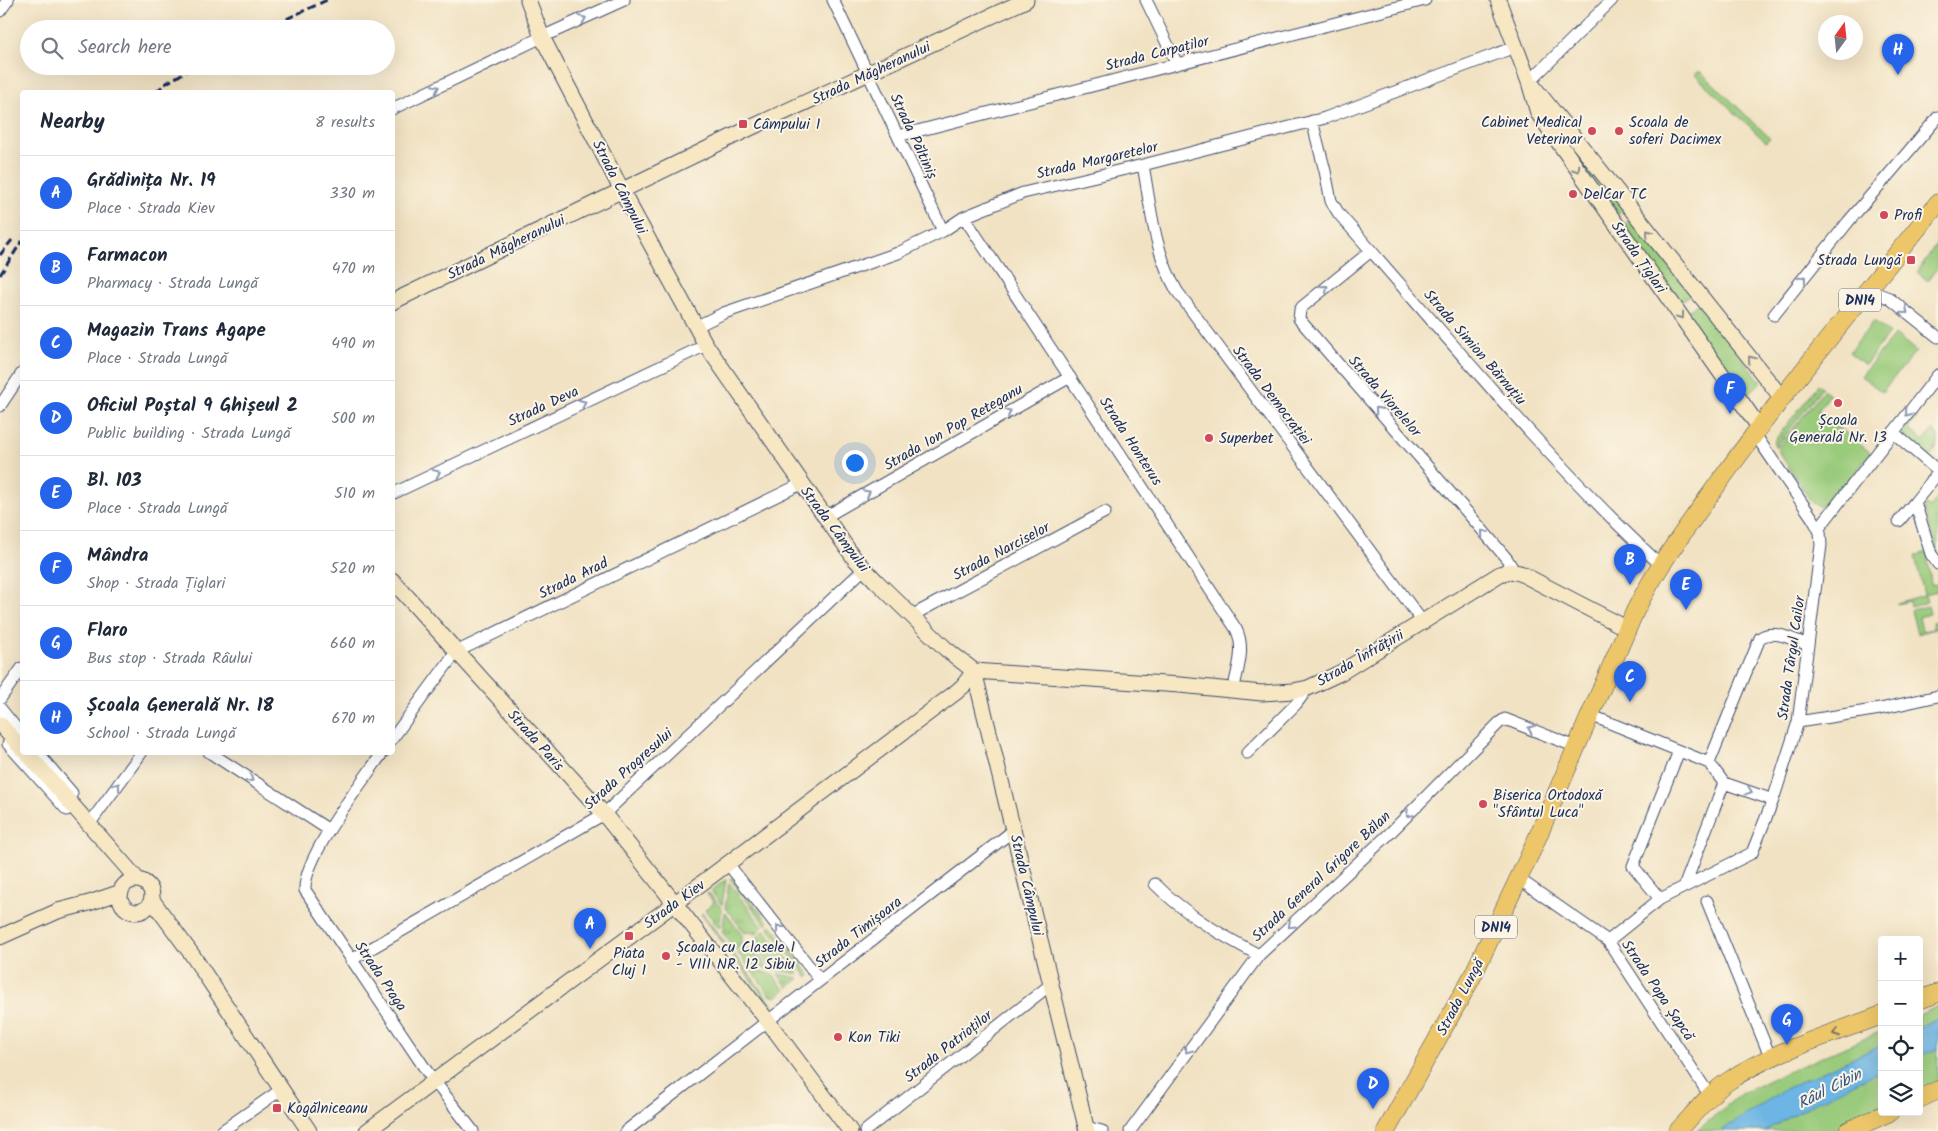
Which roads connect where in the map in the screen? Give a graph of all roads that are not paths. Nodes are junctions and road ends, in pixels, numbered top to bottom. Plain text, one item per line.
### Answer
1 (8, 0) edge
2 (528, 0) edge
3 (624, 0) edge
4 (833, 0) edge
5 (1026, 0) edge
6 (1146, 0) edge
7 (1424, 0) edge
8 (1498, 0) edge
9 (1612, 0) edge
10 (0, 11) edge
11 (542, 37) junction
12 (1515, 47) junction
13 (1177, 64) junction
14 (868, 74) junction
15 (1529, 82) junction
16 (395, 108) edge
17 (1938, 117) edge
18 (1312, 122) junction
19 (898, 136) junction
20 (1143, 165) junction
21 (622, 191) junction
22 (1938, 203) edge
23 (964, 217) junction
24 (943, 231) junction
25 (1371, 251) junction
26 (1868, 290) junction
27 (395, 301) edge
28 (1774, 315) dead end
29 (695, 326) junction
30 (1938, 337) edge
31 (706, 345) junction
32 (1938, 375) edge
33 (20, 377) edge
34 (1070, 377) junction
35 (1782, 398) junction
36 (0, 406) edge
37 (1757, 430) junction
38 (1893, 432) junction
39 (1938, 472) edge
40 (801, 484) junction
41 (395, 493) edge
42 (1915, 502) junction
43 (1105, 512) dead end
44 (825, 517) junction
45 (1899, 522) dead end
46 (1819, 528) junction
47 (1938, 564) edge
48 (1661, 565) junction
49 (864, 569) junction
50 (1514, 571) junction
51 (395, 583) edge
52 (912, 616) junction
53 (1422, 621) junction
54 (1628, 629) junction
55 (1808, 645) junction
56 (456, 652) junction
57 (20, 671) edge
58 (974, 671) junction
59 (1308, 688) junction
60 (1233, 691) junction
61 (1938, 696) edge
62 (0, 699) edge
63 (0, 708) edge
64 (1590, 715) junction
65 (1798, 722) junction
66 (0, 724) edge
67 (20, 733) edge
68 (0, 735) edge
69 (395, 735) edge
70 (20, 747) edge
71 (1576, 747) junction
72 (1679, 752) junction
73 (1247, 753) dead end
74 (29, 755) edge
75 (39, 755) edge
76 (140, 755) edge
77 (214, 755) edge
78 (381, 755) edge
79 (1709, 763) junction
80 (1724, 783) junction
81 (1773, 800) junction
82 (604, 814) junction
83 (92, 824) junction
84 (329, 830) junction
85 (1014, 830) junction
86 (728, 864) junction
87 (1519, 879) junction
88 (1155, 884) dead end
89 (1684, 887) junction
90 (127, 890) junction
91 (1660, 899) junction
92 (152, 900) junction
93 (1707, 901) dead end
94 (676, 903) junction
95 (141, 911) junction
96 (179, 936) junction
97 (0, 937) edge
98 (1608, 942) junction
99 (1259, 955) junction
100 (351, 960) junction
101 (820, 980) junction
102 (1050, 985) junction
103 (1938, 993) edge
104 (1923, 999) edge
105 (1878, 1017) edge
106 (767, 1020) junction
107 (1770, 1059) junction
108 (435, 1082) junction
109 (282, 1090) junction
110 (1938, 1090) edge
111 (1710, 1096) junction
112 (1923, 1097) edge
113 (1881, 1116) edge
114 (1086, 1129) edge
115 (222, 1131) edge
116 (309, 1131) edge
117 (366, 1131) edge
118 (472, 1131) edge
119 (626, 1131) edge
120 (850, 1131) edge
121 (865, 1131) edge
122 (1102, 1131) edge
123 (1130, 1131) edge
124 (1386, 1131) edge
125 (1678, 1131) edge
126 (1848, 1131) edge

1 - 10 street
2 - 11 street, Strada Câmpului
11 -> 3 street
4 - 14 street, Strada Păltiniș
5 - 14 street, Strada Măgheranului
6 - 13 street
7 - 13 street, Strada Carpaților
8 - 12 street, Strada Țiglari
9 - 15 street
16 -> 11 street
11 - 21 street, Strada Câmpului
12 - 15 street, Strada Țiglari
12 - 18 street, Strada Margaretelor
13 - 19 street, Strada Carpaților
14 - 19 street, Strada Păltiniș
14 - 21 street, Strada Măgheranului
35 -> 15 street, Strada Țiglari
15 -> 37 street, Strada Țiglari
28 -> 17 street
18 - 20 street, Strada Margaretelor
18 - 25 street, Strada Simion Bărnuțiu
19 - 24 street, Strada Păltiniș
20 - 23 street, Strada Margaretelor
20 - 53 street, Strada Democrației
21 - 27 street, Strada Măgheranului
21 - 29 street, Strada Câmpului
22 - 26 main road, Strada Lungă / DN14
23 - 24 street, Strada Margaretelor
23 - 34 street, Strada Honterus
24 - 29 street, Strada Margaretelor
25 - 48 street, Strada Simion Bărnuțiu
50 -> 25 street, Strada Viorelelor
26 -> 30 street
26 - 35 main road, Strada Lungă / DN14
29 - 31 street, Strada Câmpului
31 - 40 street, Strada Câmpului
41 -> 31 street, Strada Deva
32 -> 38 street
33 - 36 street
44 -> 34 street, Strada Ion Pop Reteganu
34 - 60 street, Strada Honterus
35 - 37 main road, Strada Lungă / DN14
37 - 46 street
37 - 48 main road, Strada Lungă / DN14
38 - 39 street
38 - 46 street
39 - 42 street
40 - 44 street, Strada Câmpului
40 - 56 street, Strada Arad
42 - 45 street
42 - 47 street
43 - 52 street, Strada Narciselor
44 - 49 street, Strada Câmpului
46 - 55 street, Strada Târgul Cailor
48 - 54 main road, Strada Lungă / DN14
49 - 52 street, Strada Câmpului
49 - 82 street, Strada Progresului
50 - 53 street, Strada Înfrățirii
50 - 54 street
51 - 56 street, Strada Paris
52 - 58 street, Strada Câmpului
53 - 59 street, Strada Înfrățirii
54 - 64 main road, Strada Lungă / DN14
55 - 65 street, Strada Târgul Cailor
55 - 79 street
56 - 69 street, Strada Arad
56 - 82 street, Strada Paris
57 - 62 street
58 - 60 street, Strada Înfrățirii
58 - 85 street, Strada Câmpului
58 - 86 street, Strada Kiev
59 - 60 street, Strada Înfrățirii
59 - 73 street
61 - 65 street
63 - 67 street
64 - 71 main road, Strada Lungă / DN14
64 - 72 street
65 - 81 street, Strada Târgul Cailor
66 - 70 street
68 - 83 street
71 - 87 main road, Strada Lungă / DN14
71 -> 99 street, Strada General Grigore Bălan
72 - 79 street
72 - 91 street
74 - 83 street
75 - 83 street
83 -> 76 street
77 -> 84 street
78 - 84 street
79 - 80 street
80 -> 81 street
80 - 89 street
81 - 89 street, Strada Târgul Cailor
82 - 94 street, Strada Paris
82 - 100 street, Strada Progresului
83 - 90 street
84 - 100 street, Strada Praga
85 - 101 street, Strada Timișoara
85 - 102 street, Strada Câmpului
86 - 94 street, Strada Kiev
101 -> 86 street
87 - 98 street, Strada Popa Șapcă
87 - 124 main road, Strada Lungă / DN14
88 - 99 street
89 - 91 street, Strada Târgul Cailor
90 - 92 street
90 - 95 street
90 - 97 street
91 - 98 street, Strada Târgul Cailor
92 - 95 street
92 - 96 street
93 - 107 street
94 - 106 street, Strada Paris
94 - 108 street, Strada Kiev
95 - 96 street
96 - 109 street
98 - 111 street, Strada Popa Șapcă
99 -> 123 street, Strada General Grigore Bălan
100 - 108 street, Strada Praga
101 - 106 street, Strada Timișoara
102 - 114 street, Strada Câmpului
102 - 121 street, Strada Patrioților
103 - 104 main road
105 -> 107 main road
106 - 119 street, Strada Timișoara
106 - 120 street, Strada Paris
107 - 111 main road
108 - 117 street, Strada Kiev
108 - 118 street, Strada Praga
109 - 115 street
109 - 116 street
110 - 112 main road
111 - 125 main road
113 - 126 main road
114 - 122 street

